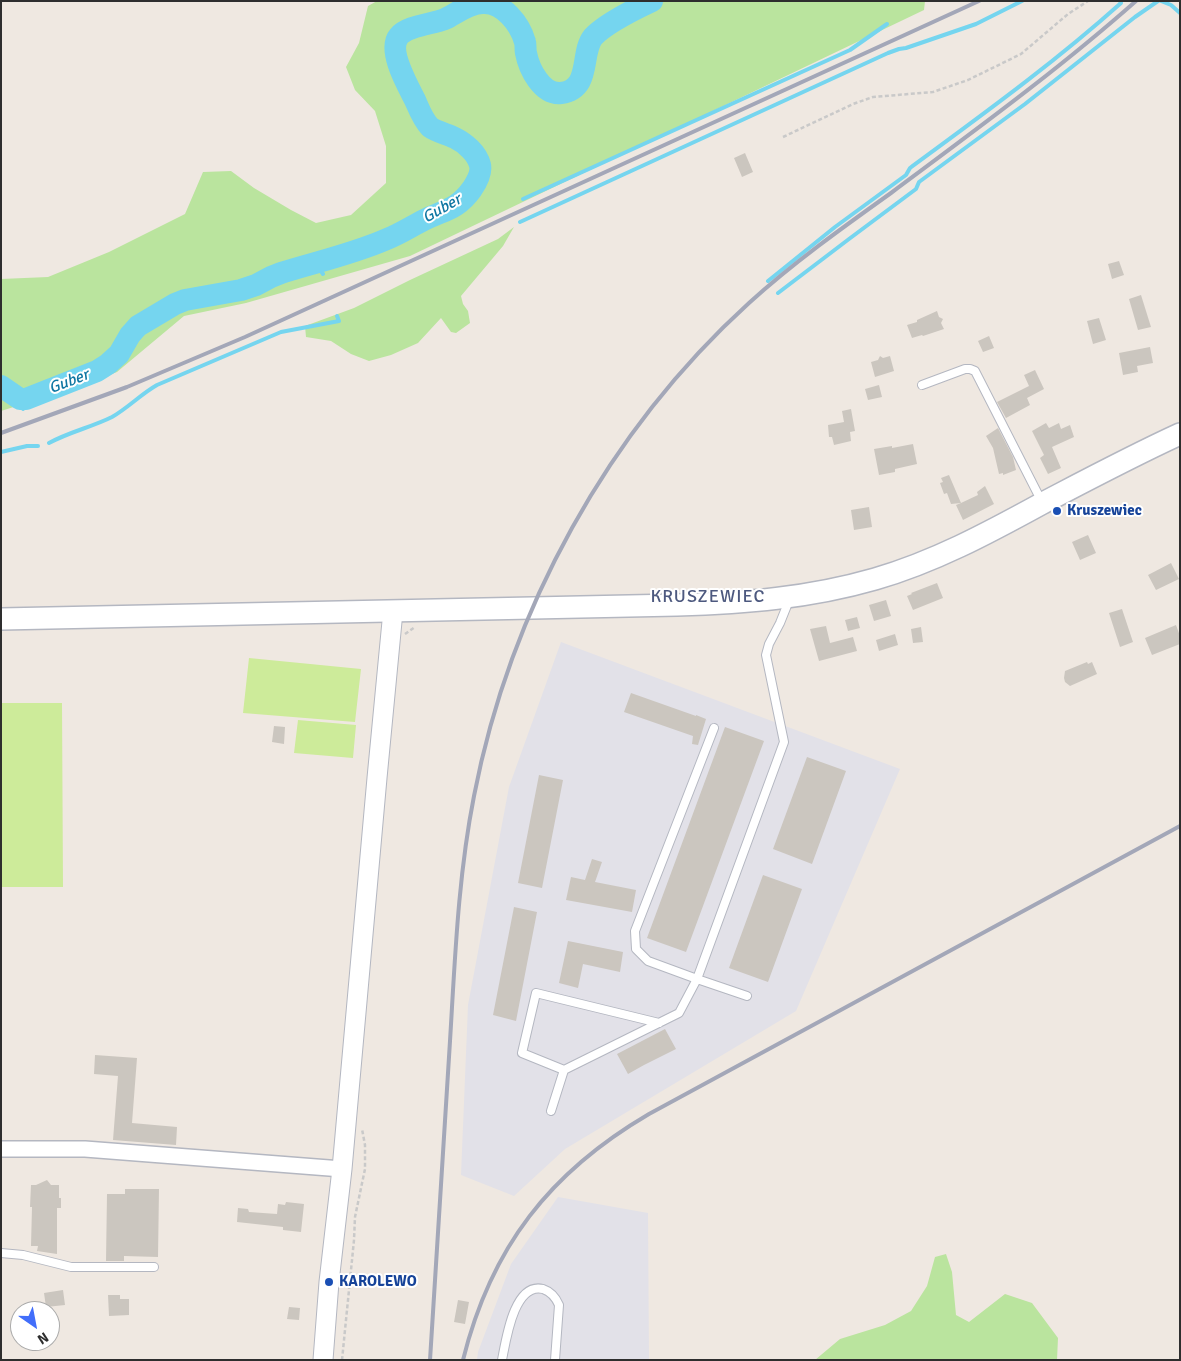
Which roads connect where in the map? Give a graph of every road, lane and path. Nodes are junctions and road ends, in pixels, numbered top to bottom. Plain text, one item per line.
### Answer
1 (1088, 1) edge
2 (783, 137) dead end
3 (922, 385) dead end
4 (1180, 434) edge
5 (1043, 503) junction
6 (790, 598) junction
7 (394, 611) junction
8 (1, 619) edge
9 (714, 728) dead end
10 (697, 979) junction
11 (747, 996) dead end
12 (659, 1023) junction
13 (564, 1070) junction
14 (551, 1111) dead end
15 (360, 1121) dead end
16 (1, 1149) edge
17 (342, 1169) junction
18 (1, 1252) edge
19 (154, 1267) dead end
20 (324, 1360) edge
21 (342, 1360) edge
22 (502, 1360) edge
23 (556, 1360) edge

1 - 2 path
3 - 5 lane
4 - 5 main road
5 - 6 main road
6 - 7 main road
6 - 10 lane
7 - 8 main road
7 - 17 street
9 - 10 lane
10 - 11 lane
10 - 12 lane
12 - 13 lane
12 - 13 lane
13 - 14 lane
15 - 21 path
16 - 17 street
17 - 20 street
18 - 19 lane
22 - 23 lane

